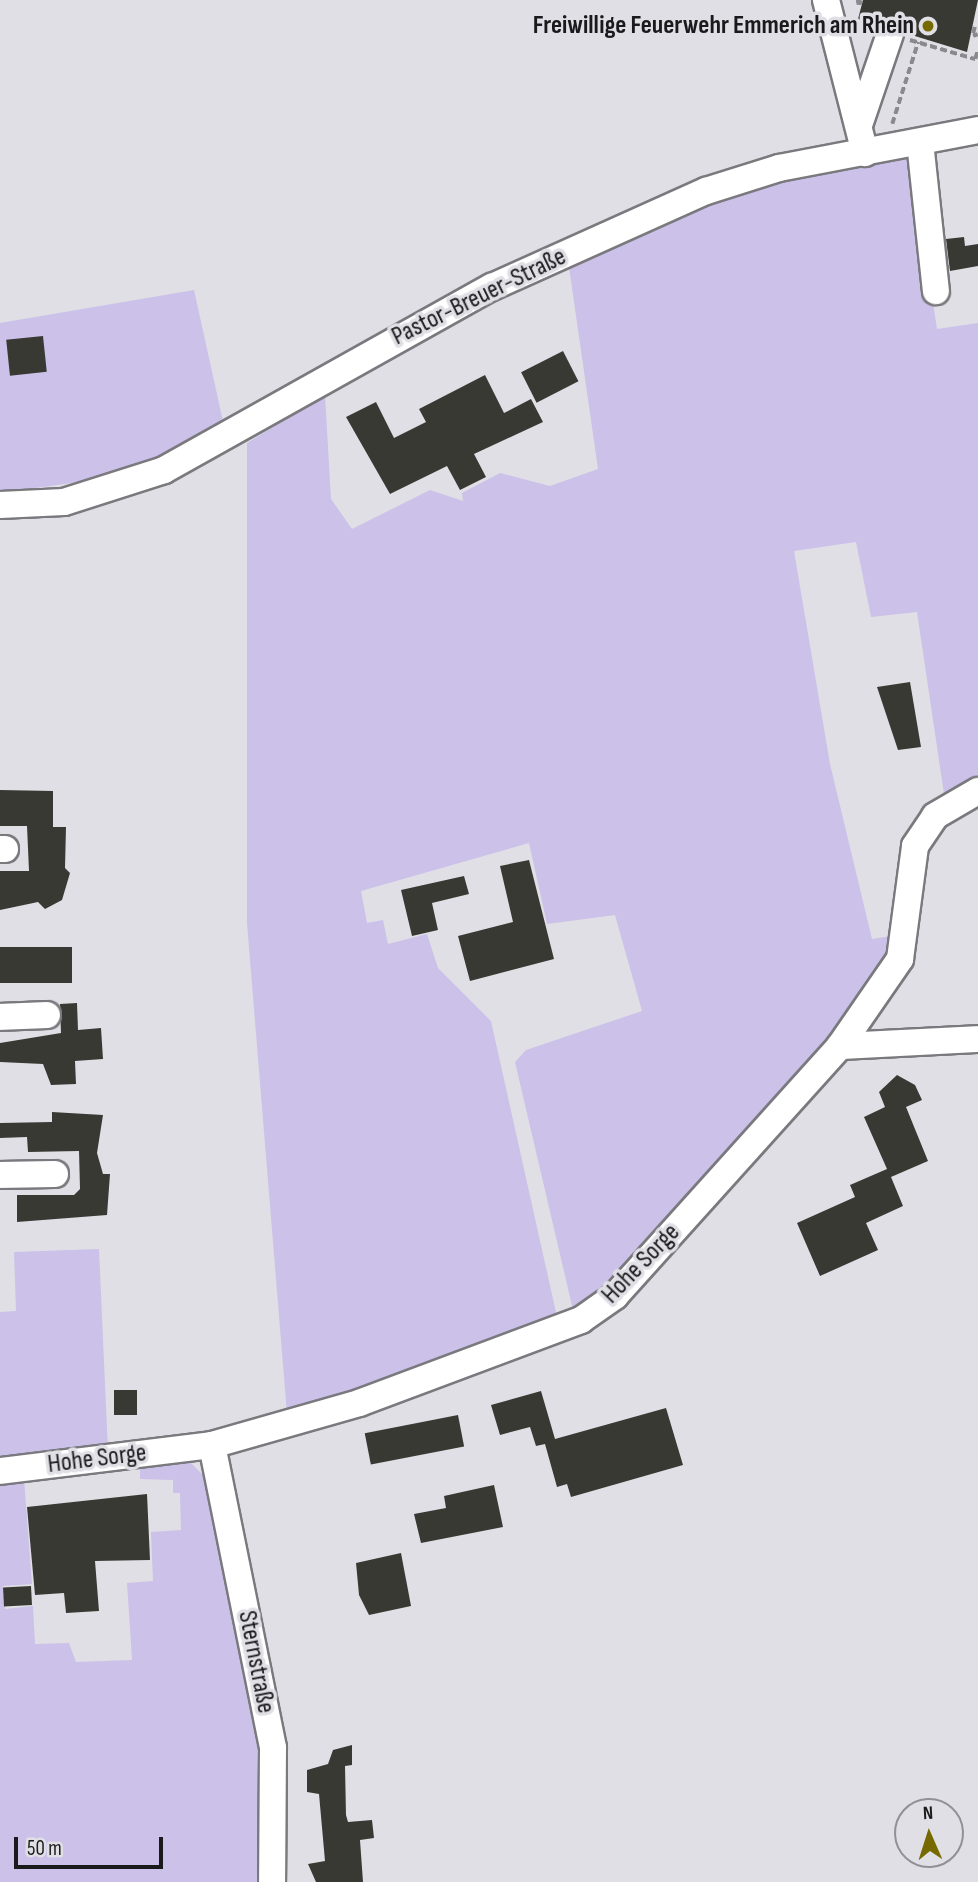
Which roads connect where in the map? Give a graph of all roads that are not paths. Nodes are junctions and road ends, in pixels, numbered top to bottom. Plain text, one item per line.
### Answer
1 (826, 0) edge
2 (890, 34) dead end
3 (859, 125) junction
4 (978, 130) edge
5 (920, 142) junction
6 (877, 150) junction
7 (936, 291) dead end
8 (0, 505) edge
9 (978, 791) edge
10 (47, 1015) dead end
11 (0, 1017) edge
12 (978, 1039) edge
13 (841, 1046) junction
14 (55, 1174) dead end
15 (0, 1175) edge
16 (212, 1445) junction
17 (0, 1471) edge
18 (272, 1882) edge

1 - 3 street
2 - 3 street
3 - 6 street
4 - 5 street, Pastor-Breuer-Straße
5 - 6 street, Pastor-Breuer-Straße
5 - 7 street
6 - 8 street, Pastor-Breuer-Straße
9 - 13 street, Hohe Sorge
10 - 11 street
12 - 13 street
13 - 16 street, Hohe Sorge
14 - 15 street
16 - 17 street, Hohe Sorge
16 - 18 street, Sternstraße

